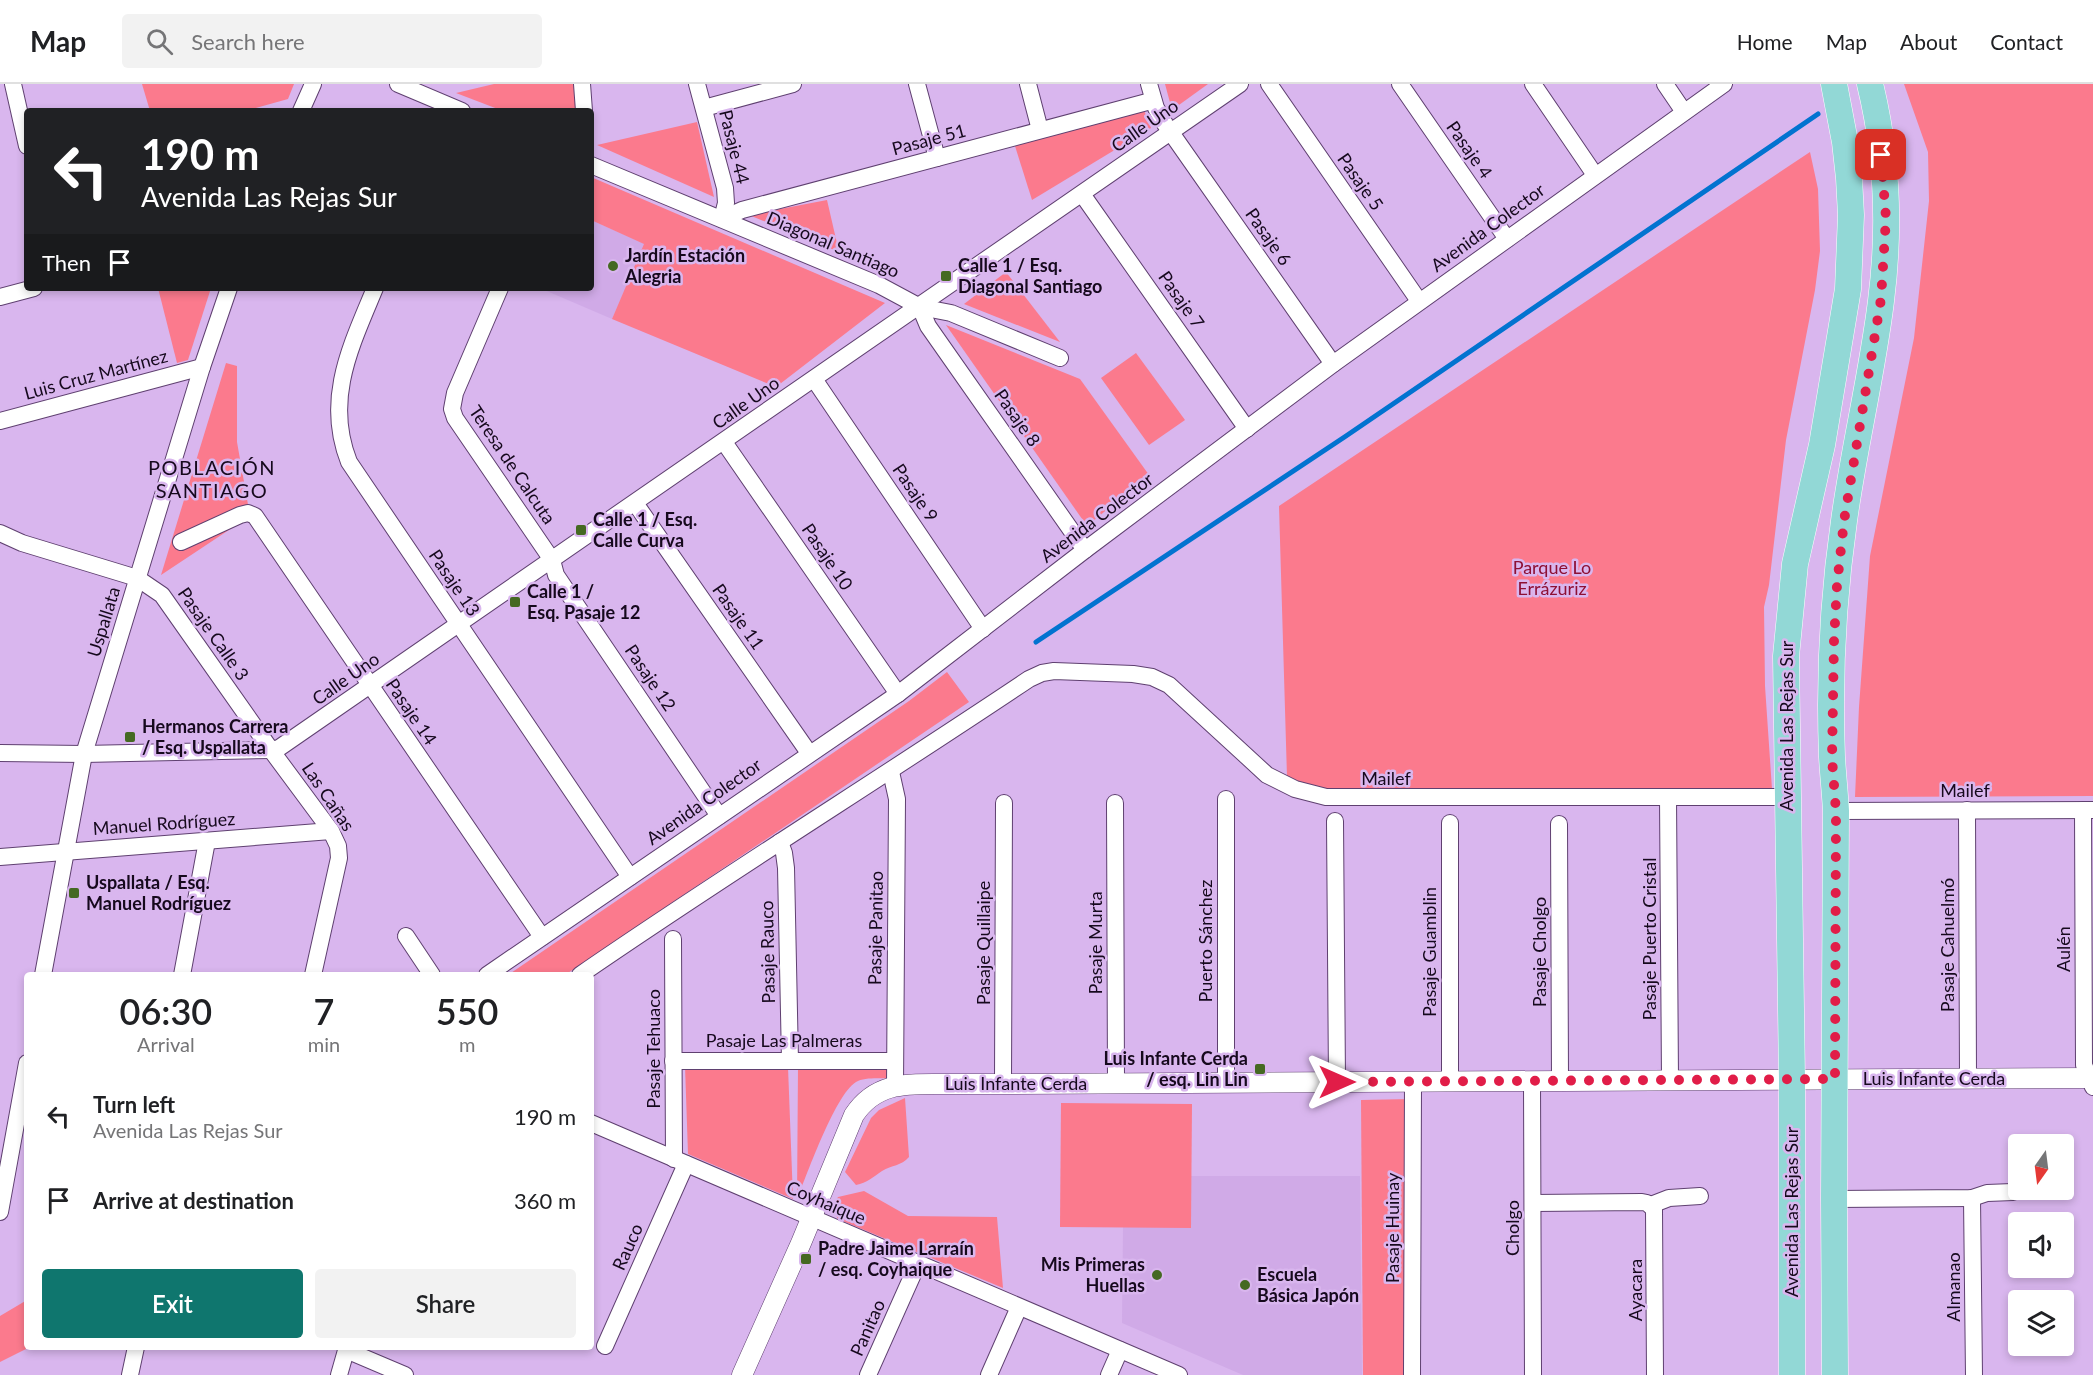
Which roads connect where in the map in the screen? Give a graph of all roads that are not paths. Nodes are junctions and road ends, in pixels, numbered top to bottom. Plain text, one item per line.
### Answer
1 (13, 84) edge
2 (313, 84) edge
3 (398, 84) edge
4 (582, 84) edge
5 (697, 84) edge
6 (793, 84) edge
7 (917, 84) edge
8 (1028, 84) edge
9 (1149, 84) edge
10 (1240, 84) edge
11 (1269, 84) edge
12 (1400, 84) edge
13 (1533, 84) edge
14 (1665, 84) edge
15 (1724, 84) edge
16 (1834, 84) edge
17 (1870, 84) edge
18 (1147, 102) dead end
19 (300, 108) edge
20 (452, 108) edge
21 (584, 108) edge
22 (704, 108) junction
23 (1684, 112) junction
24 (1040, 130) junction
25 (1170, 132) junction
26 (24, 133) edge
27 (937, 158) junction
28 (594, 166) edge
29 (1595, 175) junction
30 (1082, 194) junction
31 (722, 219) junction
32 (1507, 239) junction
33 (24, 290) edge
34 (228, 291) edge
35 (374, 291) edge
36 (499, 291) edge
37 (0, 297) edge
38 (1419, 301) junction
39 (920, 307) junction
40 (1059, 358) dead end
41 (1333, 364) junction
42 (202, 367) junction
43 (814, 379) junction
44 (0, 421) edge
45 (1247, 429) junction
46 (724, 442) junction
47 (635, 503) junction
48 (0, 533) edge
49 (181, 542) dead end
50 (1085, 550) junction
51 (552, 560) junction
52 (137, 578) junction
53 (459, 625) junction
54 (983, 629) junction
55 (370, 686) junction
56 (898, 694) junction
57 (272, 750) junction
58 (0, 753) edge
59 (809, 753) junction
60 (84, 754) junction
61 (891, 772) junction
62 (1787, 797) junction
63 (1668, 798) junction
64 (1226, 799) dead end
65 (1004, 803) dead end
66 (1115, 803) dead end
67 (1967, 810) junction
68 (2088, 810) edge
69 (1836, 812) junction
70 (719, 816) junction
71 (1335, 821) dead end
72 (1450, 823) dead end
73 (1559, 824) dead end
74 (331, 831) junction
75 (207, 841) junction
76 (780, 842) junction
77 (65, 851) junction
78 (0, 857) edge
79 (630, 877) junction
80 (406, 936) dead end
81 (542, 937) junction
82 (674, 939) dead end
83 (44, 972) edge
84 (183, 972) edge
85 (314, 972) edge
86 (430, 972) edge
87 (491, 972) edge
88 (584, 972) edge
89 (673, 1061) junction
90 (790, 1061) junction
91 (894, 1061) junction
92 (1835, 1079) junction
93 (1968, 1079) junction
94 (24, 1080) edge
95 (1670, 1080) junction
96 (1792, 1080) junction
97 (1450, 1081) junction
98 (1532, 1081) junction
99 (1560, 1081) junction
100 (2092, 1081) edge
101 (1226, 1082) junction
102 (1337, 1082) junction
103 (1413, 1082) junction
104 (1003, 1083) junction
105 (1116, 1083) junction
106 (894, 1086) junction
107 (594, 1124) edge
108 (680, 1161) junction
109 (2008, 1192) edge
110 (1700, 1196) dead end
111 (1972, 1198) junction
112 (1834, 1199) junction
113 (1533, 1203) junction
114 (1651, 1205) junction
115 (0, 1212) edge
116 (811, 1218) junction
117 (918, 1263) junction
118 (1019, 1307) junction
119 (605, 1346) dead end
120 (135, 1350) edge
121 (345, 1350) edge
122 (350, 1350) edge
123 (1120, 1350) junction
124 (130, 1375) edge
125 (339, 1375) edge
126 (405, 1375) edge
127 (742, 1375) edge
128 (868, 1375) edge
129 (989, 1375) edge
130 (1109, 1375) edge
131 (1179, 1375) edge
132 (1412, 1375) edge
133 (1533, 1375) edge
134 (1655, 1375) edge
135 (1792, 1375) edge
136 (1835, 1375) edge
137 (1974, 1375) edge

1 - 26 street
2 - 19 street
3 - 20 street
4 - 21 street
5 - 22 street, Pasaje 44
6 - 22 street
7 - 27 street
8 - 24 street
9 - 25 street, Pasaje 6
10 - 25 street, Calle Uno
11 - 38 street, Pasaje 5
12 - 32 street, Pasaje 4
13 - 29 street
14 - 23 street
15 - 23 street, Avenida Colector
16 - 62 main road, Avenida Las Rejas Sur
17 - 69 main road
18 - 24 street, Pasaje 51
22 - 31 street, Pasaje 44
23 - 29 street, Avenida Colector
24 - 27 street, Pasaje 51
25 - 30 street, Calle Uno
25 - 41 street, Pasaje 6
27 - 31 street, Pasaje 51
28 - 31 street, Diagonal Santiago
29 - 32 street, Avenida Colector
30 - 39 street, Calle Uno
30 - 45 street, Pasaje 7
31 - 39 street, Diagonal Santiago
32 - 38 street, Avenida Colector
33 - 37 street
34 - 42 street, Uspallata
35 - 53 street, Pasaje 13
36 - 51 street, Teresa de Calcuta
38 - 41 street, Avenida Colector
39 - 40 street, Diagonal Santiago
39 - 43 street, Calle Uno
39 - 50 street, Pasaje 8
41 - 45 street, Avenida Colector
42 - 44 street, Luis Cruz Martínez
42 - 52 street, Uspallata
43 - 46 street, Calle Uno
43 - 54 street, Pasaje 9
45 - 50 street, Avenida Colector
46 - 47 street, Calle Uno
46 - 56 street, Pasaje 10
47 - 51 street, Calle Uno
47 - 59 street, Pasaje 11
48 - 52 street, Pasaje Calle 3
49 - 55 street, Pasaje 14
50 - 54 street, Avenida Colector
51 - 53 street, Calle Uno
51 - 70 street, Pasaje 12
52 - 57 street, Pasaje Calle 3
52 - 60 street, Uspallata
53 - 55 street, Calle Uno
53 - 79 street, Pasaje 13
54 - 56 street, Avenida Colector
55 - 57 street, Calle Uno
55 - 81 street, Pasaje 14
56 - 59 street, Avenida Colector
57 - 60 street
57 - 74 street, Las Cañas
58 - 60 street
59 - 70 street, Avenida Colector
60 - 77 street, Uspallata
61 - 63 street, Mailef
61 - 76 street
61 - 91 street, Pasaje Panitao
62 - 63 street, Mailef
62 - 96 main road, Avenida Las Rejas Sur
63 - 95 street, Pasaje Puerto Cristal
64 - 101 street, Puerto Sánchez
65 - 104 street, Pasaje Quillaipe
66 - 105 street, Pasaje Murta
67 - 68 street, Mailef
67 - 69 street, Mailef
67 - 93 street, Pasaje Cahuelmó
68 - 100 street, Aulén
69 - 92 main road
70 - 79 street, Avenida Colector
71 - 102 street
72 - 97 street, Pasaje Guamblin
73 - 99 street, Pasaje Cholgo
74 - 75 street, Manuel Rodríguez
74 - 85 street, Las Cañas
75 - 77 street, Manuel Rodríguez
75 - 84 street
76 - 88 street
76 - 90 street, Pasaje Rauco
77 - 78 street, Manuel Rodríguez
77 - 83 street, Uspallata
79 - 81 street, Avenida Colector
80 - 86 street
81 - 87 street, Avenida Colector
82 - 89 street, Pasaje Tehuaco
89 - 90 street, Pasaje Las Palmeras
89 - 108 street, Pasaje Tehuaco
90 - 91 street, Pasaje Las Palmeras
91 - 106 street, Pasaje Panitao
92 - 93 street, Luis Infante Cerda
92 - 96 street, Luis Infante Cerda
92 - 112 main road
93 - 100 street, Luis Infante Cerda
94 - 115 street
95 - 96 street, Luis Infante Cerda
95 - 99 street, Luis Infante Cerda
96 - 135 main road, Avenida Las Rejas Sur
97 - 98 street, Luis Infante Cerda
97 - 103 street, Luis Infante Cerda
98 - 99 street, Luis Infante Cerda
98 - 113 street, Cholgo
101 - 102 street, Luis Infante Cerda
101 - 105 street, Luis Infante Cerda
102 - 103 street, Luis Infante Cerda
103 - 132 street, Pasaje Huinay
104 - 105 street, Luis Infante Cerda
104 - 106 street, Luis Infante Cerda
106 - 116 street, Luis Infante Cerda
107 - 108 street, Coyhaique
108 - 116 street, Coyhaique
108 - 119 street, Rauco
109 - 111 street
110 - 114 street
111 - 112 street
111 - 137 street, Almanao
112 - 136 main road
113 - 114 street
113 - 133 street, Cholgo
114 - 134 street, Ayacara
116 - 117 street, Coyhaique
116 - 127 street, Luis Infante Cerda
117 - 118 street, Coyhaique
117 - 128 street, Panitao
118 - 123 street, Coyhaique
118 - 129 street
120 - 124 street
121 - 125 street
122 - 126 street
123 - 130 street
123 - 131 street, Coyhaique

